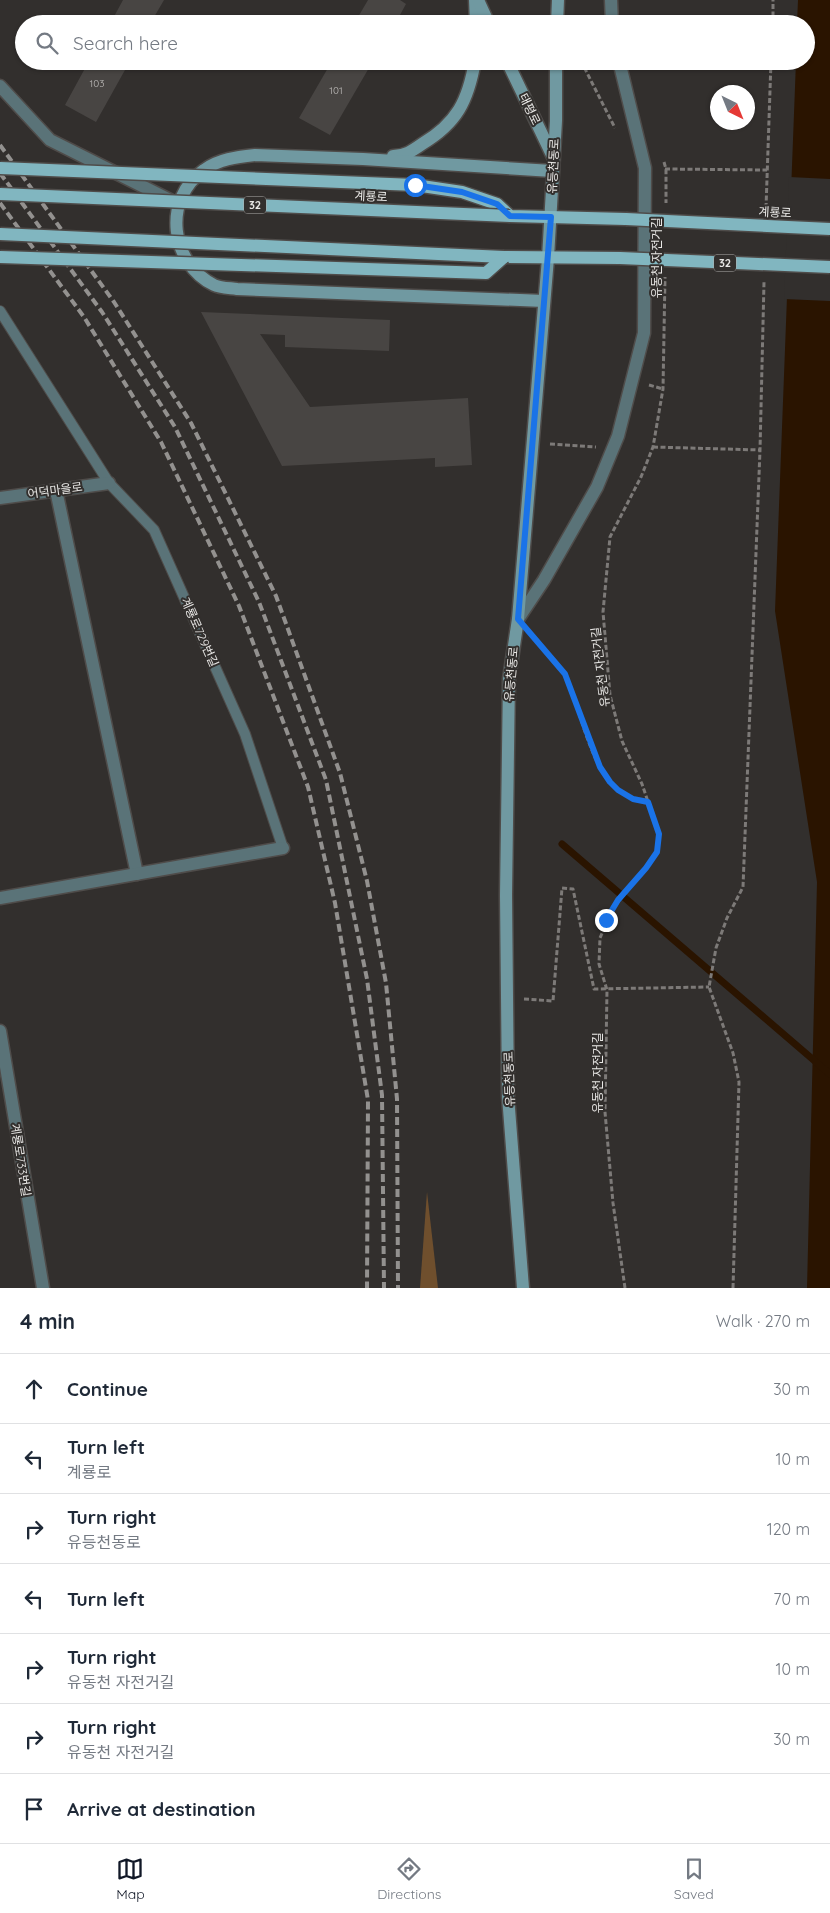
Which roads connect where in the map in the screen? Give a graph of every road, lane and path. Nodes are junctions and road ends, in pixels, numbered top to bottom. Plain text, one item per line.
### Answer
1 (477, 0) edge
2 (558, 0) edge
3 (611, 0) edge
4 (774, 0) edge
5 (476, 15) edge
6 (484, 15) edge
7 (557, 15) edge
8 (612, 15) edge
9 (773, 15) edge
10 (474, 70) edge
11 (511, 70) edge
12 (556, 70) edge
13 (621, 70) edge
14 (771, 70) edge
15 (0, 86) edge
16 (553, 157) junction
17 (363, 158) junction
18 (663, 160) dead end
19 (0, 168) edge
20 (666, 169) junction
21 (767, 170) junction
22 (552, 171) junction
23 (0, 194) edge
24 (179, 204) junction
25 (666, 208) dead end
26 (766, 210) dead end
27 (510, 216) junction
28 (551, 217) junction
29 (830, 229) edge
30 (0, 234) edge
31 (0, 257) edge
32 (504, 257) junction
33 (548, 258) junction
34 (830, 268) edge
35 (665, 274) dead end
36 (764, 280) dead end
37 (544, 301) junction
38 (0, 311) edge
39 (567, 446) dead end
40 (596, 447) dead end
41 (653, 447) junction
42 (760, 450) junction
43 (109, 483) junction
44 (56, 490) junction
45 (0, 498) edge
46 (518, 619) junction
47 (648, 802) junction
48 (283, 848) joint
49 (137, 874) junction
50 (0, 898) edge
51 (709, 987) junction
52 (606, 990) junction
53 (507, 998) junction
54 (0, 1031) edge
55 (43, 1288) edge
56 (523, 1288) edge
57 (625, 1288) edge
58 (733, 1288) edge

1 - 5 main road
1 - 6 main road
2 - 7 main road
3 - 8 street
4 - 9 path
10 - 17 main road
11 - 16 main road, 태평로
12 - 16 main road, 유등천동로
13 - 46 street
14 - 21 path
15 - 24 street
16 - 22 main road, 유등천동로
17 - 22 main road
17 - 24 main road
18 - 20 path, 유동천 자전거길
19 - 27 main road, bridge
20 - 21 path
20 - 25 path, 유동천 자전거길
21 - 26 path
22 - 28 main road, 유등천동로
23 - 27 main road, 계룡로 / 32, bridge
24 - 37 main road
27 - 28 main road, 계룡로 / 32
28 - 29 main road, 계룡로 / 32, bridge
28 - 33 main road, 유등천동로
30 - 32 main road, 32, bridge
31 - 32 main road, bridge
32 - 33 main road, 32
33 - 34 main road, 32, bridge
33 - 37 main road, 유등천동로
35 - 41 path, 유동천 자전거길
36 - 42 path
37 - 46 main road, 유등천동로
38 - 43 lane, 계룡로729번길
39 - 40 path
41 - 42 path
41 - 47 path, 유동천 자전거길
42 - 51 path
43 - 44 street, 어덕마을로
43 - 48 lane, 계룡로729번길
44 - 45 street, 어덕마을로
44 - 49 street
46 - 47 path
46 - 53 main road, 유등천동로
47 - 52 path, 유동천 자전거길
48 - 49 street, 계룡로729번길
49 - 50 street, 계룡로729번길
51 - 52 path
51 - 58 path
52 - 53 path
52 - 57 path, 유동천 자전거길
53 - 56 main road, 유등천동로
54 - 55 street, 계룡로733번길

